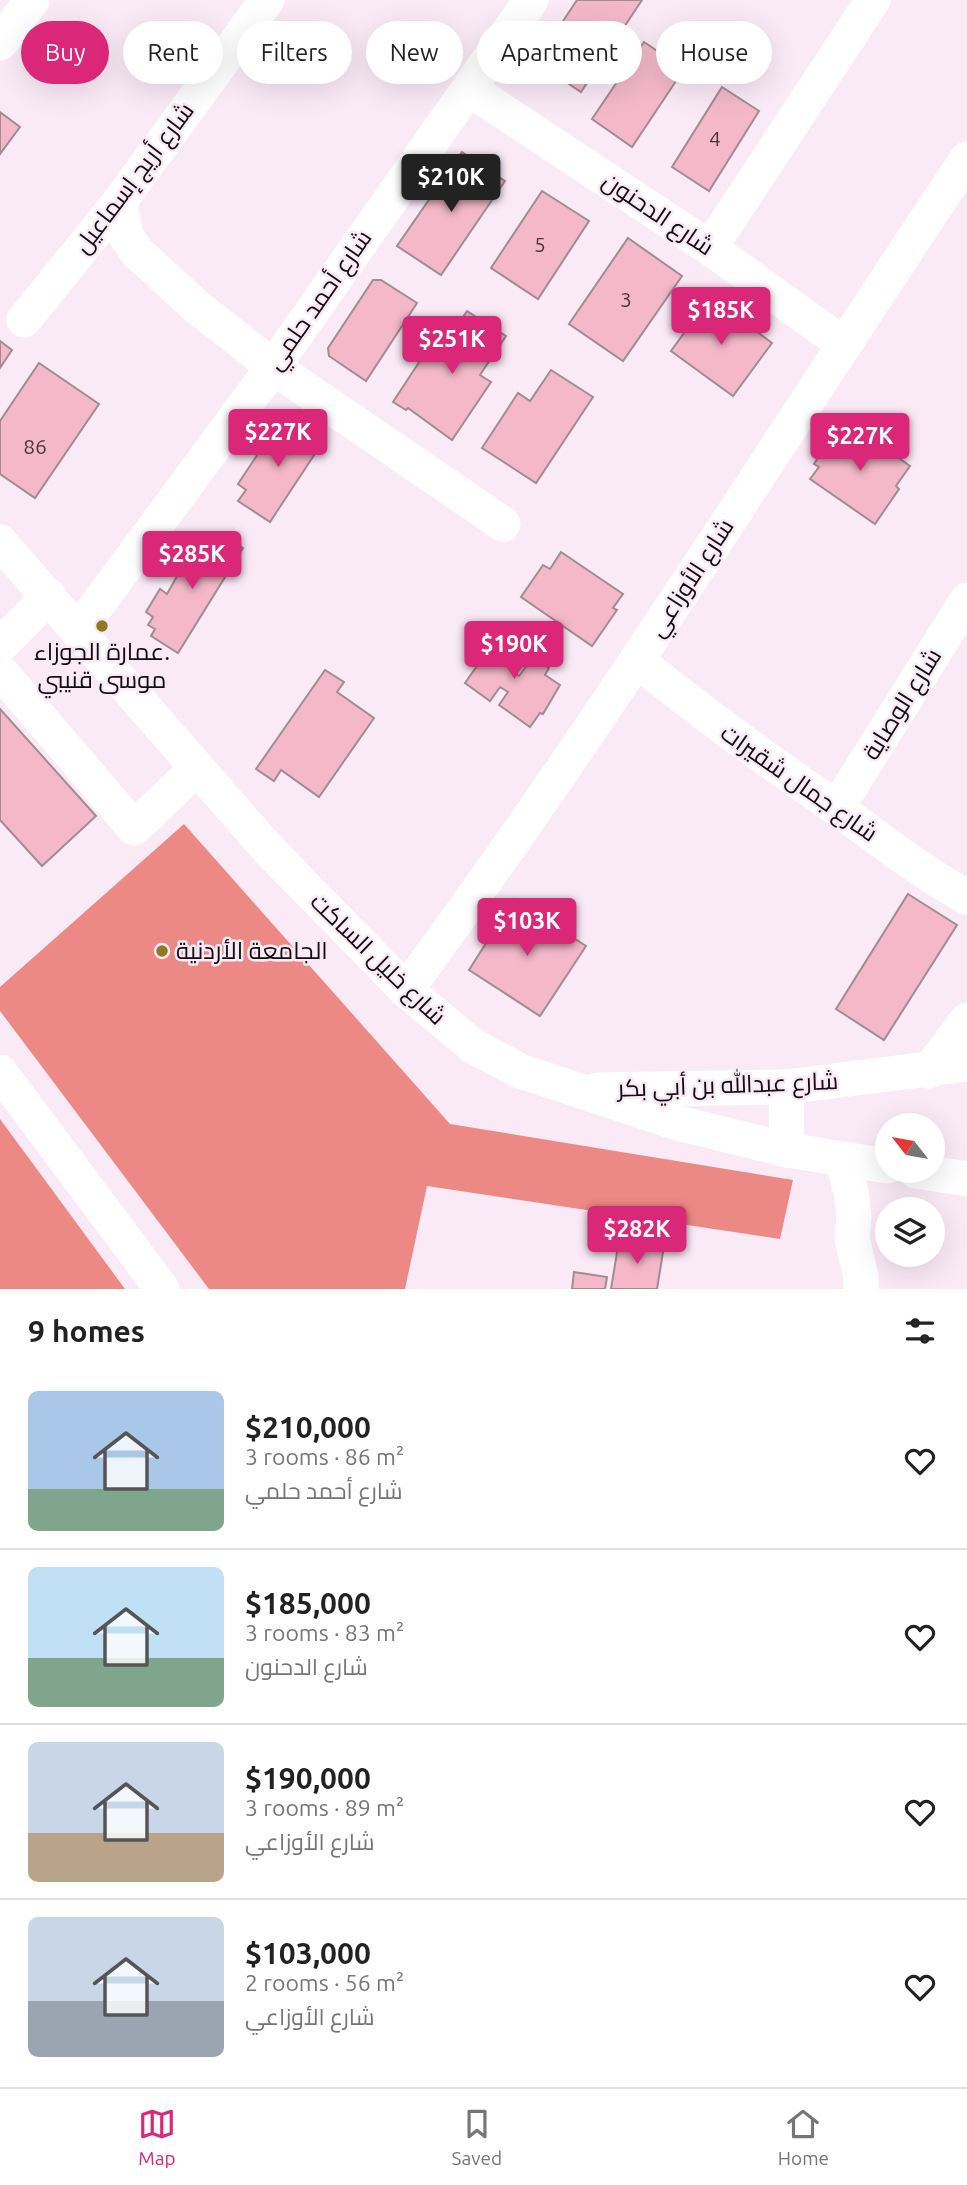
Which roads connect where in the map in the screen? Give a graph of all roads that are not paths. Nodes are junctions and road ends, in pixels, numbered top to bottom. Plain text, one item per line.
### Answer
1 (32, 0) edge
2 (267, 0) edge
3 (531, 0) edge
4 (873, 0) edge
5 (0, 43) edge
6 (469, 89) junction
7 (967, 159) edge
8 (120, 201) junction
9 (710, 248) junction
10 (24, 320) dead end
11 (843, 344) junction
12 (273, 367) junction
13 (503, 524) dead end
14 (0, 542) edge
15 (49, 596) junction
16 (967, 600) edge
17 (78, 631) junction
18 (0, 646) edge
19 (637, 660) junction
20 (0, 671) edge
21 (197, 769) junction
22 (837, 808) junction
23 (967, 897) edge
24 (406, 990) junction
25 (967, 1020) edge
26 (967, 1064) edge
27 (929, 1071) junction
28 (0, 1072) edge
29 (786, 1087) junction
30 (573, 1091) junction
31 (787, 1150) junction
32 (842, 1159) junction
33 (875, 1164) edge
34 (945, 1176) edge
35 (967, 1179) edge
36 (162, 1289) edge
37 (861, 1289) edge

1 - 5 street
2 - 8 street, شارع أريج إسماعيل
3 - 6 street, شارع أحمد حلمي
4 - 9 street
6 - 9 street, شارع الدحنون
6 - 12 street, شارع أحمد حلمي
7 - 11 street, شارع الأوزاعي
8 - 10 street, شارع أريج إسماعيل
8 - 12 street
9 - 11 street, شارع الدحنون
11 - 19 street, شارع الأوزاعي
12 - 13 street
12 - 17 street, شارع أحمد حلمي
14 - 15 street, شارع خليل الساكت
15 - 17 street, شارع خليل الساكت
15 - 18 street
16 - 22 street, شارع الوصاية
17 - 21 street, شارع خليل الساكت
19 - 22 street, شارع جمال شقيرات
19 - 24 street, شارع الأوزاعي
20 - 21 street
21 - 24 street, شارع خليل الساكت
22 - 23 street, شارع جمال شقيرات
24 - 30 street, شارع خليل الساكت
25 - 27 street
26 - 27 street, شارع عبدالله بن أبي بكر
27 - 29 street, شارع عبدالله بن أبي بكر
28 - 36 street
29 - 30 street, شارع عبدالله بن أبي بكر
29 - 31 street
30 - 31 street, شارع خليل الساكت
31 - 32 street, شارع خليل الساكت
32 - 33 street, شارع خليل الساكت
32 - 37 street
34 - 35 street

